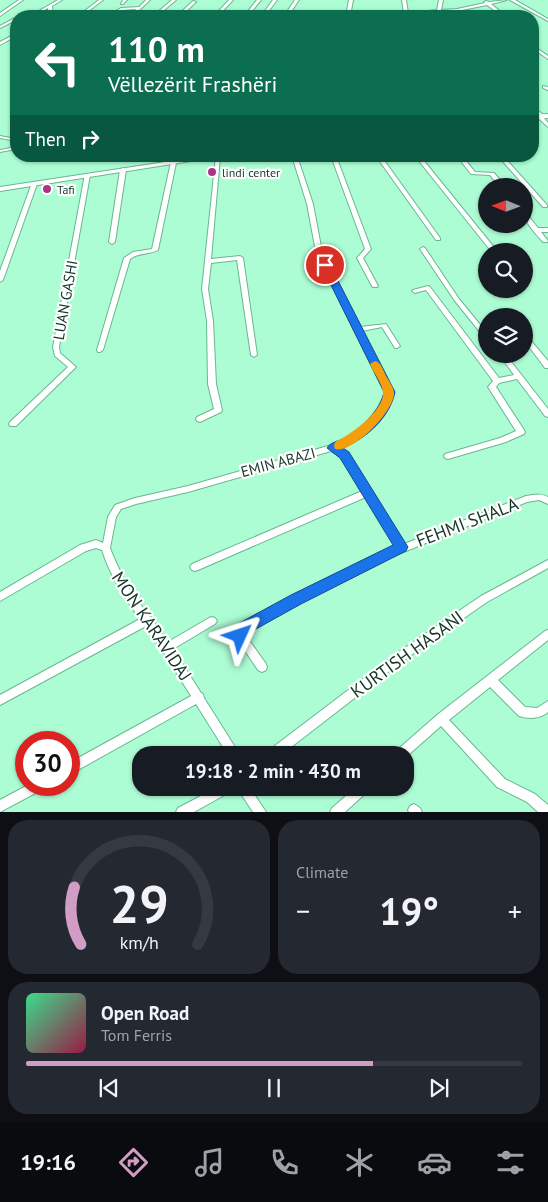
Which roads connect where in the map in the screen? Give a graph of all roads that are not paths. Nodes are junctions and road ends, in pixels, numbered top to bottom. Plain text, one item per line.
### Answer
1 (21, 0) edge
2 (60, 0) edge
3 (101, 0) edge
4 (148, 0) edge
5 (174, 0) edge
6 (231, 0) edge
7 (259, 0) edge
8 (483, 0) edge
9 (505, 0) edge
10 (512, 0) edge
11 (194, 2) dead end
12 (489, 3) junction
13 (50, 6) junction
14 (140, 8) junction
15 (458, 8) junction
16 (43, 10) edge
17 (50, 10) edge
18 (88, 10) edge
19 (119, 10) edge
20 (138, 10) edge
21 (162, 10) edge
22 (185, 10) edge
23 (222, 10) edge
24 (251, 10) edge
25 (445, 10) edge
26 (462, 10) edge
27 (497, 10) edge
28 (530, 10) edge
29 (0, 17) edge
30 (542, 56) dead end
31 (548, 59) edge
32 (540, 116) edge
33 (548, 126) edge
34 (152, 162) edge
35 (180, 162) edge
36 (218, 162) edge
37 (296, 162) edge
38 (334, 162) edge
39 (382, 162) edge
40 (422, 162) edge
41 (464, 162) edge
42 (505, 162) edge
43 (173, 163) junction
44 (153, 165) junction
45 (123, 170) junction
46 (87, 175) junction
47 (495, 178) edge
48 (34, 184) junction
49 (0, 189) edge
50 (545, 206) dead end
51 (533, 226) edge
52 (536, 230) junction
53 (548, 230) edge
54 (438, 239) dead end
55 (545, 241) dead end
56 (112, 242) dead end
57 (488, 243) edge
58 (422, 249) dead end
59 (208, 261) junction
60 (0, 280) edge
61 (375, 286) dead end
62 (415, 291) dead end
63 (478, 326) edge
64 (357, 330) junction
65 (397, 346) dead end
66 (533, 347) edge
67 (100, 350) dead end
68 (254, 356) dead end
69 (509, 363) edge
70 (548, 366) edge
71 (519, 376) junction
72 (497, 381) junction
73 (548, 414) edge
74 (200, 419) dead end
75 (13, 424) dead end
76 (333, 448) junction
77 (448, 456) dead end
78 (366, 493) junction
79 (548, 501) edge
80 (402, 547) junction
81 (106, 548) junction
82 (548, 564) edge
83 (195, 567) dead end
84 (0, 597) edge
85 (148, 620) junction
86 (212, 621) dead end
87 (548, 634) edge
88 (167, 648) junction
89 (262, 667) dead end
90 (490, 680) junction
91 (199, 697) junction
92 (0, 700) edge
93 (548, 706) edge
94 (441, 719) junction
95 (229, 746) edge
96 (284, 746) edge
97 (410, 746) edge
98 (80, 763) edge
99 (19, 796) edge
100 (211, 796) edge
101 (249, 796) edge
102 (354, 796) edge
103 (0, 806) edge
104 (182, 812) edge
105 (260, 812) edge
106 (336, 812) edge
107 (547, 812) edge

1 - 29 street
2 - 13 street
3 - 18 street
4 - 14 street
5 - 21 street
6 - 23 street
7 - 24 street
8 - 12 street
9 - 12 street
10 - 28 street
11 - 22 street
12 - 15 street
12 - 27 street
13 - 16 street
13 - 17 street
14 - 19 street
14 - 20 street
15 - 25 street
15 - 26 street
30 - 31 street
32 - 33 street
34 - 44 street
35 - 43 street
36 - 59 street
37 - 64 street, EMIN ABAZI
38 - 61 street
39 - 54 street
40 - 57 street
41 - 47 street
42 - 50 street
43 - 44 street
43 - 67 street
44 - 45 street
45 - 46 street
45 - 56 street
46 - 48 street
46 - 75 street, LUAN GASHI
48 - 49 street
48 - 60 street
51 - 52 street
52 - 53 street
52 - 55 street
58 - 63 street
59 - 68 street
59 - 74 street
62 - 72 street
64 - 65 street
64 - 76 street, EMIN ABAZI
66 - 70 street
69 - 71 street
71 - 72 street
71 - 73 street
72 - 77 street
76 - 78 street
76 - 81 street, EMIN ABAZI
78 - 80 street
78 - 83 street
79 - 80 street, FEHMI SHALA
80 - 89 street, FEHMI SHALA
81 - 84 street
81 - 85 street, MON KARAVIDAJ
82 - 96 street, KURTISH HASANI
85 - 88 street, MON KARAVIDAJ
85 - 92 street
86 - 88 street
87 - 90 street
88 - 91 street, MON KARAVIDAJ
90 - 93 street
90 - 94 street
91 - 95 street, MON KARAVIDAJ
91 - 98 street
94 - 97 street
94 - 107 street
99 - 103 street
100 - 104 street
101 - 105 street
102 - 106 street

